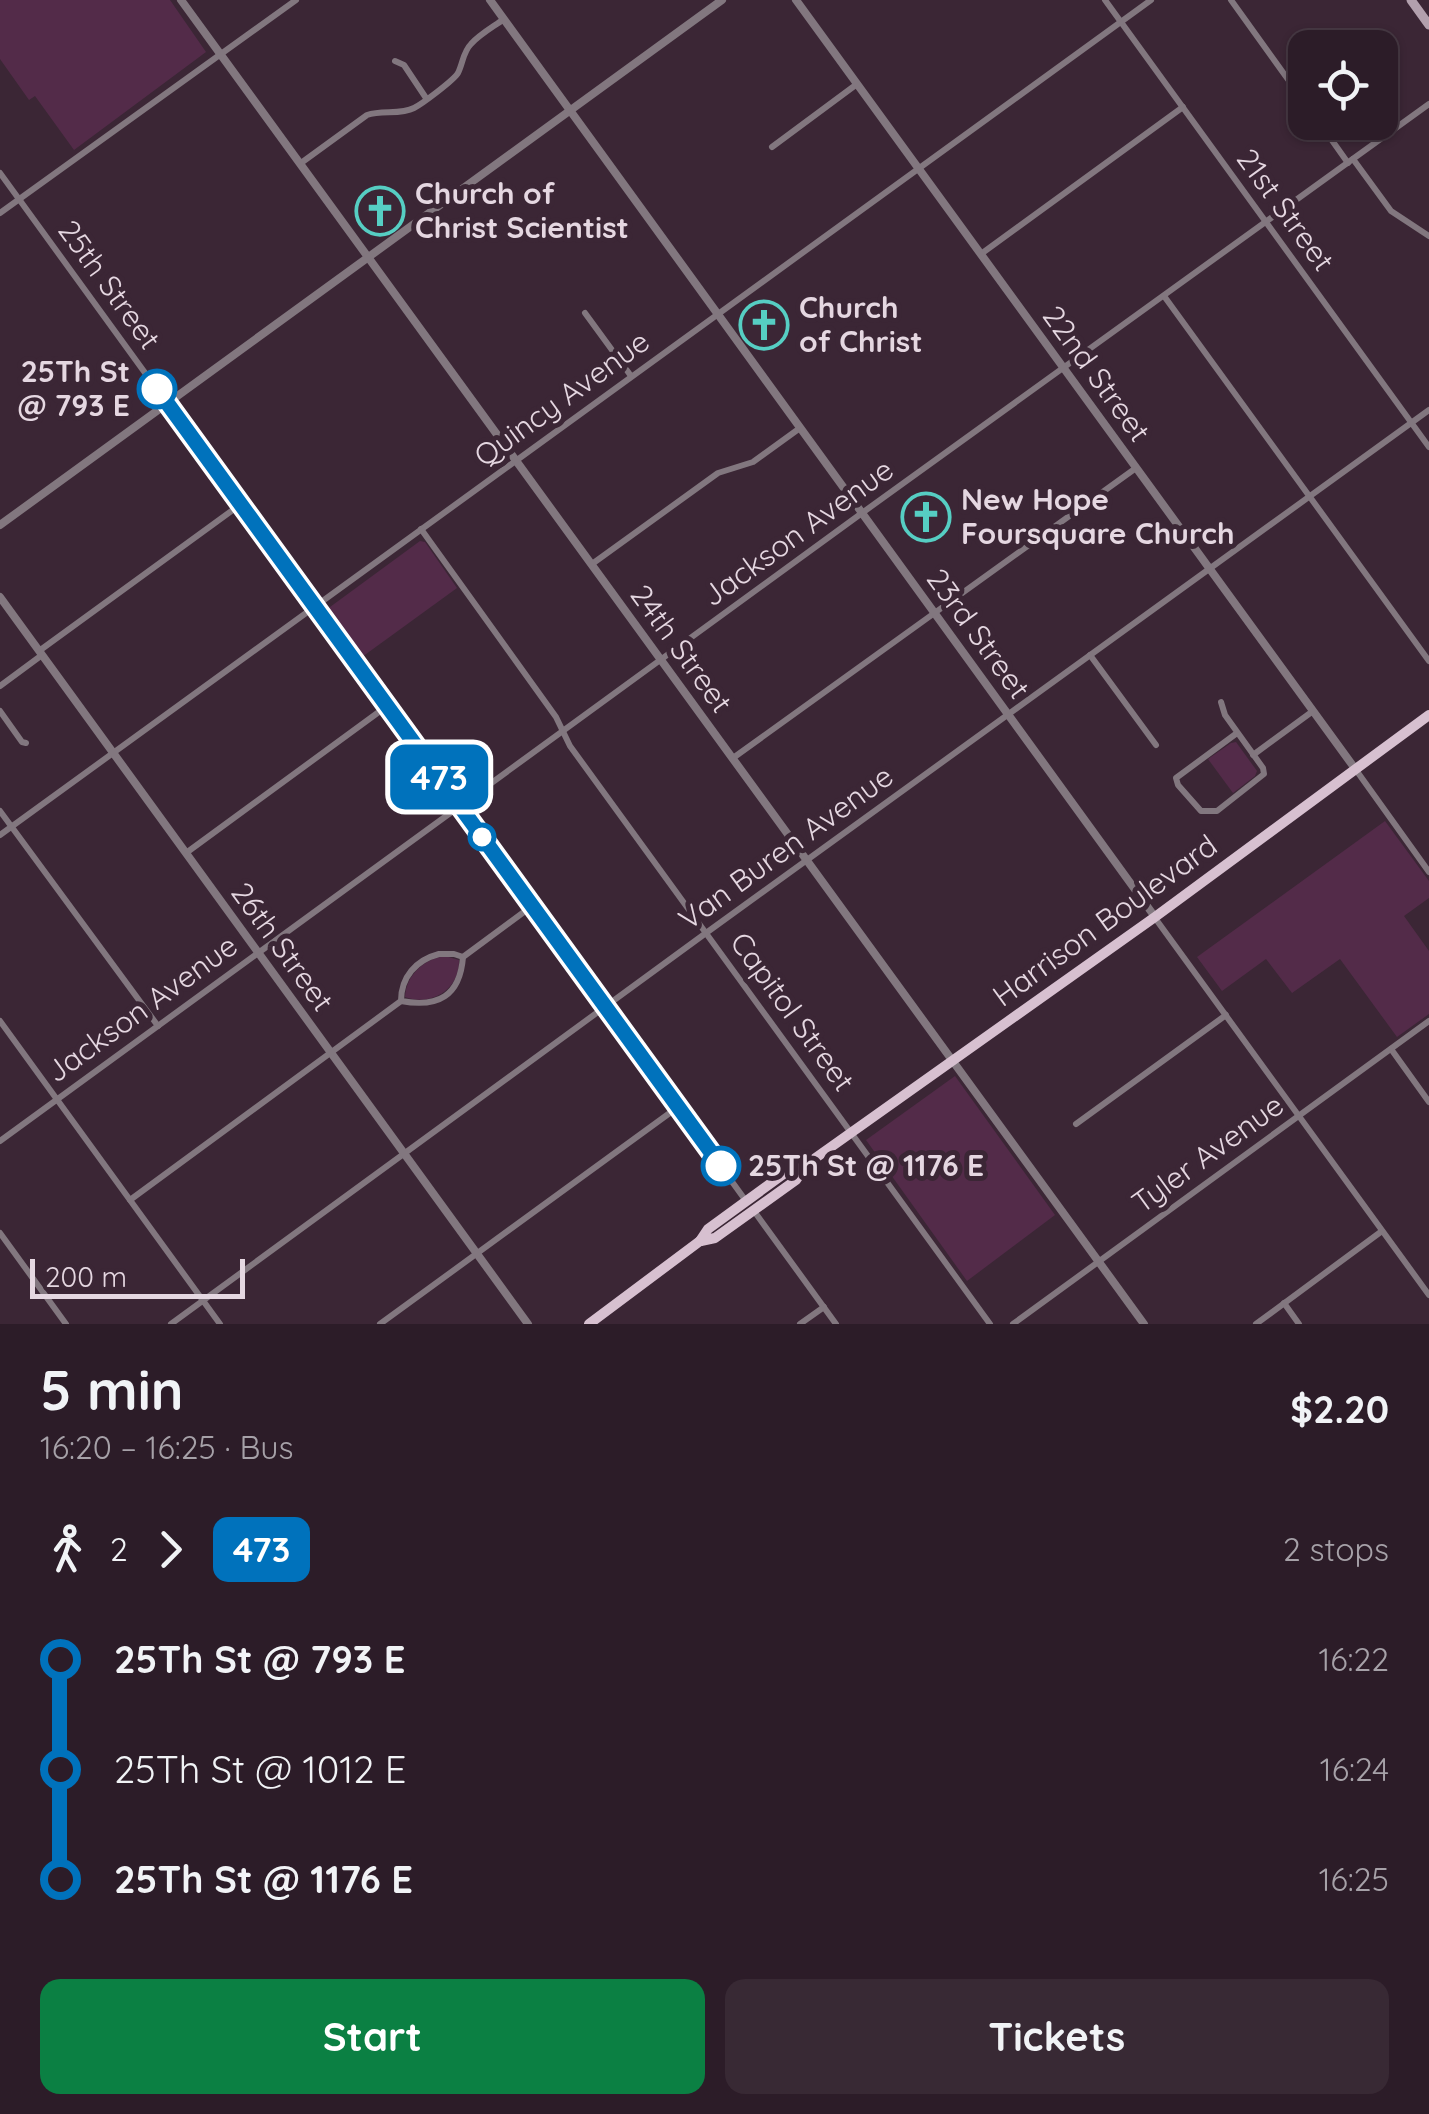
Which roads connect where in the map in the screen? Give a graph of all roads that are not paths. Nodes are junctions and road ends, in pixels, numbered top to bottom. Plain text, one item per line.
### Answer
1 (181, 0) edge
2 (296, 0) edge
3 (490, 0) edge
4 (722, 0) edge
5 (796, 0) edge
6 (1105, 0) edge
7 (1150, 0) edge
8 (1230, 0) edge
9 (1411, 0) edge
10 (504, 20) junction
11 (1121, 22) junction
12 (1429, 25) edge
13 (220, 54) junction
14 (395, 61) dead end
15 (1288, 80) edge
16 (857, 84) junction
17 (426, 98) junction
18 (1429, 104) edge
19 (1183, 107) junction
20 (569, 110) junction
21 (1334, 140) edge
22 (772, 146) dead end
23 (1351, 161) junction
24 (301, 163) junction
25 (918, 169) junction
26 (0, 173) edge
27 (19, 199) junction
28 (0, 213) edge
29 (1266, 222) junction
30 (1429, 236) edge
31 (981, 254) junction
32 (369, 256) junction
33 (1164, 296) junction
34 (586, 312) dead end
35 (718, 314) junction
36 (1064, 368) junction
37 (632, 377) junction
38 (166, 404) junction
39 (1429, 410) edge
40 (1411, 422) junction
41 (800, 428) junction
42 (1429, 447) edge
43 (517, 460) junction
44 (1136, 468) junction
45 (1310, 496) junction
46 (240, 504) junction
47 (862, 513) junction
48 (0, 525) edge
49 (421, 530) junction
50 (592, 564) junction
51 (1210, 569) junction
52 (0, 597) edge
53 (315, 606) junction
54 (935, 614) junction
55 (41, 653) junction
56 (1090, 655) junction
57 (1429, 660) edge
58 (662, 662) junction
59 (0, 686) edge
60 (1220, 702) dead end
61 (387, 706) junction
62 (0, 711) edge
63 (1313, 711) junction
64 (1008, 714) junction
65 (1429, 715) edge
66 (564, 732) junction
67 (1237, 733) junction
68 (26, 742) dead end
69 (1156, 744) dead end
70 (112, 752) junction
71 (1253, 755) junction
72 (733, 758) junction
73 (1356, 770) junction
74 (460, 807) junction
75 (0, 811) edge
76 (12, 826) junction
77 (0, 835) edge
78 (186, 854) junction
79 (808, 861) junction
80 (1429, 872) edge
81 (532, 906) junction
82 (1154, 917) junction
83 (706, 933) junction
84 (258, 952) junction
85 (463, 957) junction
86 (401, 1001) junction
87 (606, 1008) junction
88 (1226, 1016) junction
89 (0, 1022) edge
90 (1429, 1022) edge
91 (158, 1026) junction
92 (1391, 1049) junction
93 (331, 1053) junction
94 (953, 1060) junction
95 (56, 1099) junction
96 (1429, 1102) edge
97 (678, 1107) junction
98 (1299, 1116) junction
99 (1076, 1124) dead end
100 (851, 1132) junction
101 (0, 1141) edge
102 (404, 1154) junction
103 (130, 1200) junction
104 (750, 1206) junction
105 (1382, 1231) junction
106 (0, 1233) edge
107 (477, 1254) junction
108 (1098, 1262) junction
109 (1429, 1296) edge
110 (203, 1300) junction
111 (1284, 1303) junction
112 (824, 1307) junction
113 (66, 1324) edge
114 (171, 1324) edge
115 (220, 1324) edge
116 (380, 1324) edge
117 (528, 1324) edge
118 (589, 1324) edge
119 (800, 1324) edge
120 (836, 1324) edge
121 (990, 1324) edge
122 (1013, 1324) edge
123 (1144, 1324) edge
124 (1256, 1324) edge
125 (1299, 1324) edge

1 - 13 street, 24th Street
2 - 13 street
3 - 10 street, 23rd Street
4 - 20 street
5 - 16 street, 22nd Street
6 - 11 street, 21st Street
7 - 11 street, Quincy Avenue
8 - 15 street
9 - 12 main road
10 - 17 street
10 - 20 street, 23rd Street
11 - 19 street, 21st Street
11 - 25 street, Quincy Avenue
13 - 24 street, 24th Street
13 - 27 street
14 - 17 street
16 - 22 street
16 - 25 street, 22nd Street
17 - 24 street
18 - 23 street, Jackson Avenue
19 - 29 street, 21st Street
19 - 31 street
20 - 32 street
20 - 35 street, 23rd Street
21 - 23 street
23 - 29 street, Jackson Avenue
23 - 30 street
24 - 32 street, 24th Street
25 - 31 street, 22nd Street
25 - 35 street, Quincy Avenue
26 - 27 street, 25th Street
27 - 28 street
27 - 38 street, 25th Street
29 - 33 street, Jackson Avenue
29 - 40 street, 21st Street
31 - 36 street, 22nd Street
32 - 38 street
32 - 43 street, 24th Street
33 - 36 street, Jackson Avenue
33 - 45 street
34 - 37 street
35 - 37 street, Quincy Avenue
35 - 41 street, 23rd Street
36 - 44 street, 22nd Street
36 - 47 street, Jackson Avenue
37 - 43 street, Quincy Avenue
38 - 46 street, 25th Street
38 - 48 street
39 - 40 street, Van Buren Avenue
40 - 42 street, 21st Street
40 - 45 street, Van Buren Avenue
41 - 47 street, 23rd Street
41 - 50 street
43 - 49 street, Quincy Avenue
43 - 50 street, 24th Street
44 - 51 street, 22nd Street
44 - 54 street
45 - 51 street, Van Buren Avenue
45 - 57 street
46 - 53 street, 25th Street
46 - 55 street
47 - 54 street, 23rd Street
47 - 58 street, Jackson Avenue
49 - 53 street, Quincy Avenue
49 - 66 street, Capitol Street
50 - 58 street, 24th Street
51 - 56 street, Van Buren Avenue
51 - 63 street, 22nd Street
52 - 55 street, 26th Street
53 - 61 street, 25th Street
53 - 70 street, Quincy Avenue
54 - 64 street, 23rd Street
54 - 72 street
55 - 59 street
55 - 70 street, 26th Street
56 - 64 street, Van Buren Avenue
56 - 69 street
58 - 66 street, Jackson Avenue
58 - 72 street, 24th Street
60 - 67 street
61 - 74 street, 25th Street
61 - 78 street
62 - 68 street
63 - 71 street
63 - 73 street, 22nd Street
64 - 79 street, Van Buren Avenue
64 - 82 street, 23rd Street
65 - 73 main road, Harrison Boulevard
66 - 74 street, Jackson Avenue
66 - 83 street, Capitol Street
67 - 71 street
67 - 71 street
70 - 76 street, Quincy Avenue
70 - 78 street, 26th Street
72 - 79 street, 24th Street
73 - 80 street, 22nd Street
73 - 82 main road, Harrison Boulevard
74 - 81 street, 25th Street
74 - 84 street, Jackson Avenue
75 - 76 street
76 - 77 street, Quincy Avenue
76 - 91 street
78 - 84 street, 26th Street
79 - 83 street, Van Buren Avenue
79 - 94 street, 24th Street
81 - 85 street
81 - 87 street, 25th Street
82 - 88 street, 23rd Street
82 - 94 main road, Harrison Boulevard
83 - 87 street, Van Buren Avenue
83 - 100 street, Capitol Street
84 - 91 street, Jackson Avenue
84 - 93 street, 26th Street
85 - 86 street
85 - 86 street
86 - 93 street
87 - 97 street, 25th Street
87 - 102 street, Van Buren Avenue
88 - 98 street, 23rd Street
88 - 99 street
89 - 95 street
90 - 92 street, Tyler Avenue
91 - 95 street, Jackson Avenue
92 - 96 street
92 - 98 street, Tyler Avenue
93 - 102 street, 26th Street
93 - 103 street
94 - 100 main road, Harrison Boulevard
94 - 108 street, 24th Street
95 - 101 street, Jackson Avenue
95 - 103 street
97 - 104 street, 25th Street
97 - 107 street
98 - 105 street, 23rd Street
98 - 108 street, Tyler Avenue
100 - 104 main road, Harrison Boulevard
100 - 121 street, Capitol Street
102 - 107 street, 26th Street
102 - 110 street, Van Buren Avenue
103 - 110 street
104 - 112 street, 25th Street
104 - 118 main road, Harrison Boulevard
105 - 109 street, 23rd Street
105 - 111 street
106 - 113 street
107 - 116 street
107 - 117 street, 26th Street
108 - 122 street, Tyler Avenue
108 - 123 street, 24th Street
110 - 114 street, Van Buren Avenue
110 - 115 street
111 - 124 street
111 - 125 street
112 - 119 street
112 - 120 street, 25th Street

